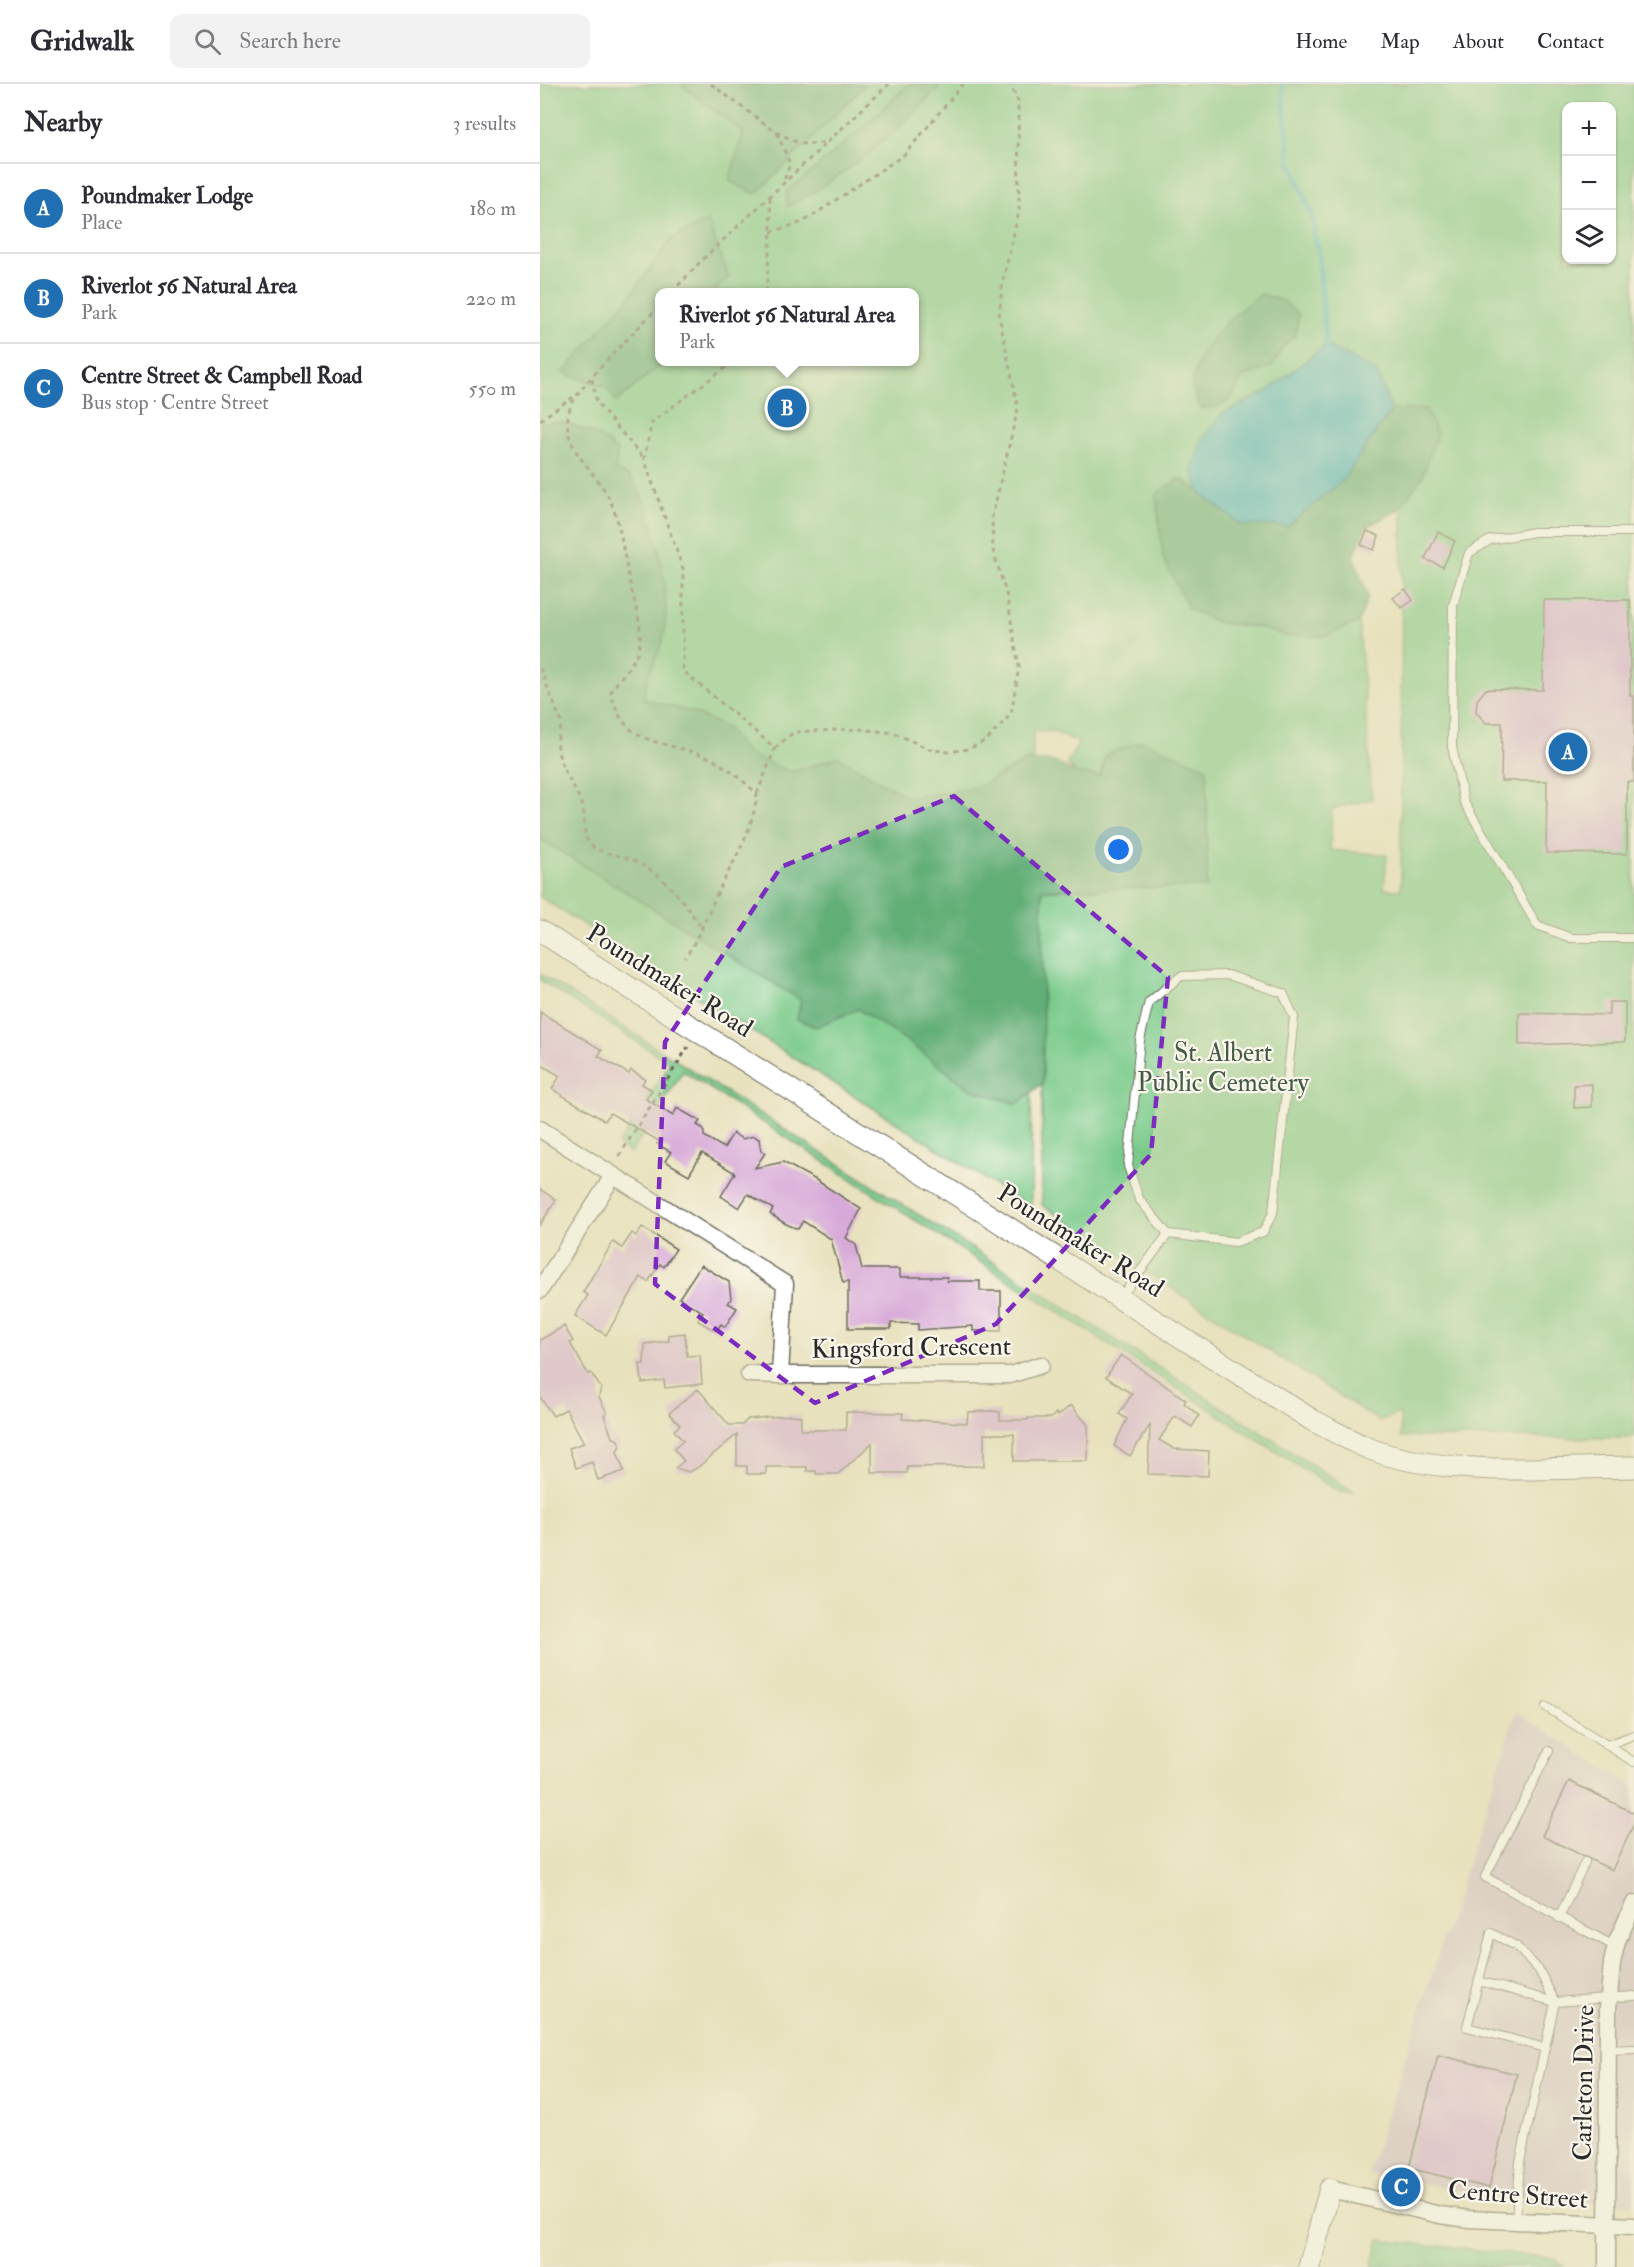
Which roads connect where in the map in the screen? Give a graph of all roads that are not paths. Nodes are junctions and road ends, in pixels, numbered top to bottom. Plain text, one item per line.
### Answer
1 (1634, 532) edge
2 (540, 931) edge
3 (1634, 938) edge
4 (540, 1129) edge
5 (613, 1176) junction
6 (1168, 1234) junction
7 (540, 1290) edge
8 (1121, 1297) junction
9 (1041, 1365) dead end
10 (749, 1374) dead end
11 (780, 1375) junction
12 (1634, 1467) edge
13 (1546, 1707) dead end
14 (1634, 1735) edge
15 (1607, 1745) junction
16 (1549, 1751) dead end
17 (1634, 1762) edge
18 (1585, 1862) dead end
19 (1634, 1904) edge
20 (1559, 1918) junction
21 (1616, 1947) junction
22 (1479, 1980) junction
23 (1634, 1996) edge
24 (1609, 1997) junction
25 (1555, 2002) junction
26 (1545, 2048) junction
27 (1634, 2049) edge
28 (1608, 2050) junction
29 (1330, 2189) joint
30 (1516, 2221) junction
31 (1607, 2226) junction
32 (1634, 2226) edge
33 (1309, 2267) edge
34 (1607, 2267) edge

1 - 3 lane
2 - 8 street, Poundmaker Road
4 - 5 street, Kingsford Crescent
5 - 7 street
5 - 11 street, Kingsford Crescent
6 - 6 lane
6 - 8 lane
8 - 12 street, Poundmaker Road
9 - 11 street, Kingsford Crescent
10 - 11 street, Kingsford Crescent
13 - 15 lane
14 - 15 lane
15 - 17 lane
16 - 20 lane
18 - 20 lane
19 - 21 street, Carleton Drive
20 - 21 lane
21 - 24 street, Carleton Drive
22 - 25 lane
22 - 25 lane
22 - 26 lane
23 - 24 lane
24 - 25 lane
24 - 28 street, Carleton Drive
25 - 26 lane
26 - 30 lane
27 - 28 lane
28 - 31 street, Carleton Drive
29 - 30 street, Centre Street
29 - 33 street
30 - 31 street, Centre Street
31 - 32 street, Centre Street
31 - 34 street, Carleton Drive

